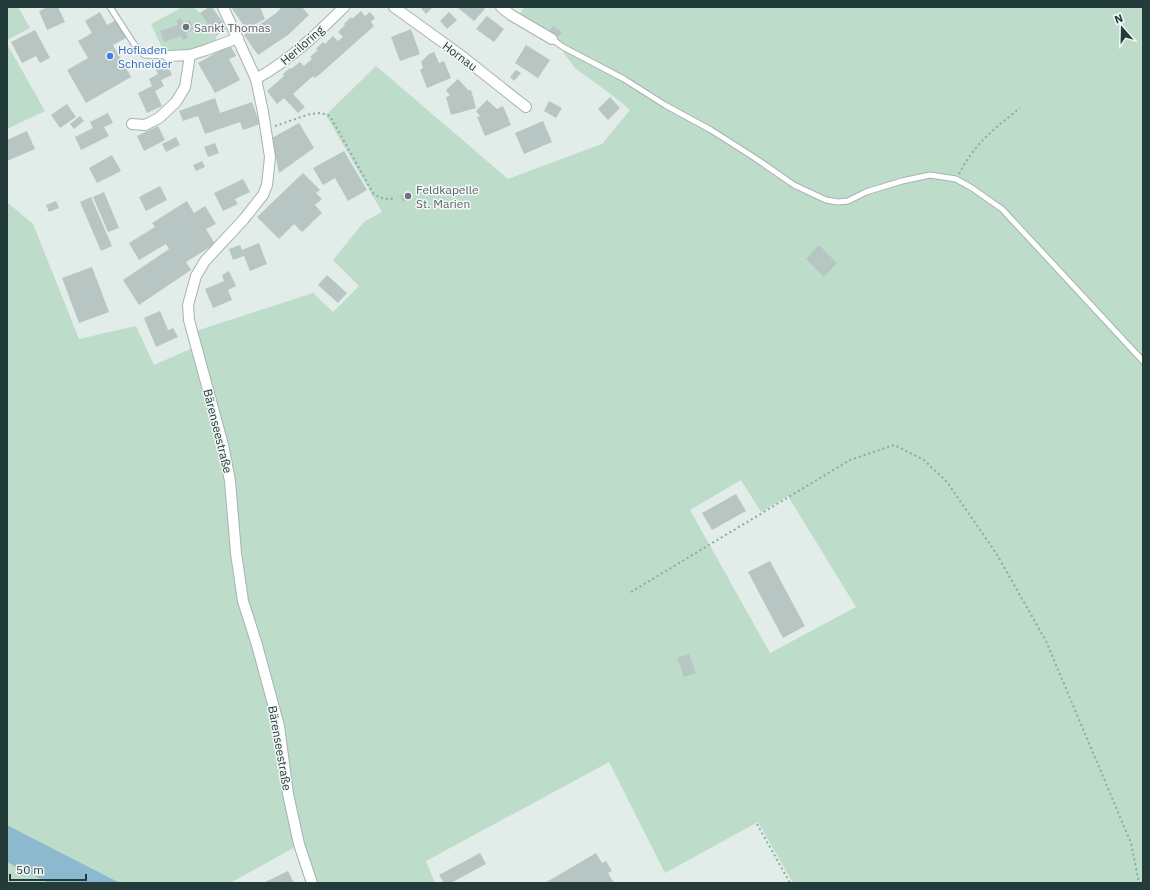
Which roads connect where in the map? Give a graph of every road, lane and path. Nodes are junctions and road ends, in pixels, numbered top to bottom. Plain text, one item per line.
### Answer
1 (110, 7) edge
2 (223, 7) edge
3 (344, 7) edge
4 (394, 7) edge
5 (501, 7) edge
6 (238, 38) junction
7 (552, 39) joint
8 (190, 55) junction
9 (168, 56) joint
10 (256, 79) junction
11 (526, 107) dead end
12 (1020, 108) dead end
13 (132, 124) dead end
14 (266, 129) junction
15 (956, 179) junction
16 (396, 198) dead end
17 (1143, 361) edge
18 (631, 592) dead end
19 (757, 824) dead end
20 (312, 883) edge
21 (790, 883) edge
22 (1139, 883) edge

1 - 9 lane
2 - 6 street, Bärenseestraße
3 - 10 street, Heriloring
4 - 11 street, Hornau
5 - 7 street
6 - 8 street
6 - 10 street, Bärenseestraße
7 - 15 lane
8 - 9 street
8 - 13 street
10 - 14 street, Bärenseestraße
12 - 15 path
14 - 16 path
14 - 20 street, Bärenseestraße
15 - 17 lane
18 - 22 path
19 - 21 path

